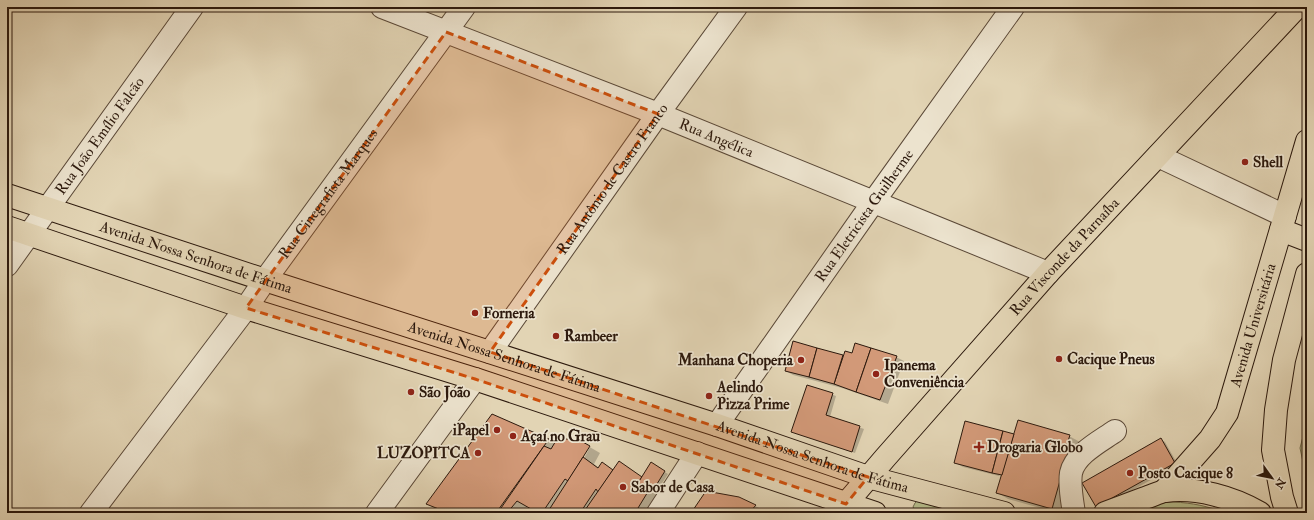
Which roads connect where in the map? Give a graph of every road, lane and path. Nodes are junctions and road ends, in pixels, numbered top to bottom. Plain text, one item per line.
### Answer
1 (192, 7) edge
2 (382, 7) edge
3 (464, 7) edge
4 (736, 7) edge
5 (1014, 7) edge
6 (1297, 7) edge
7 (446, 32) junction
8 (658, 114) junction
9 (1307, 141) edge
10 (1158, 156) junction
11 (7, 195) edge
12 (874, 201) junction
13 (48, 208) junction
14 (1283, 223) junction
15 (7, 227) edge
16 (29, 234) junction
17 (1307, 240) edge
18 (7, 265) edge
19 (1048, 273) junction
20 (1307, 274) edge
21 (265, 280) junction
22 (246, 308) junction
23 (490, 352) junction
24 (476, 379) junction
25 (717, 425) junction
26 (1115, 431) dead end
27 (697, 453) junction
28 (868, 477) junction
29 (1164, 491) junction
30 (842, 508) edge
31 (91, 513) edge
32 (377, 513) edge
33 (658, 513) edge
34 (875, 513) edge
35 (1004, 513) edge
36 (1074, 513) edge
37 (1105, 513) edge
38 (1260, 513) edge
39 (1287, 513) edge

1 - 13 street, Rua João Emílio Falcão
2 - 7 street, Rua Angélica
3 - 7 street, Rua Cinegrafista Marques
4 - 8 street, Rua Antônio de Castro Franco
5 - 12 street, Rua Eletricista Guilherme
6 - 10 main road, Rua Visconde da Parnaíba
7 - 8 street, Rua Angélica
7 - 21 street, Rua Cinegrafista Marques
8 - 12 street, Rua Angélica
8 - 23 street, Rua Antônio de Castro Franco
9 - 14 main road, Avenida Universitária
10 - 14 street
10 - 19 main road, Rua Visconde da Parnaíba
11 - 13 main road, Avenida Nossa Senhora de Fátima
12 - 19 street, Rua Angélica
12 - 25 street, Rua Eletricista Guilherme
13 - 16 street, Rua João Emílio Falcão
13 - 21 main road, Avenida Nossa Senhora de Fátima
14 - 17 main road
14 - 29 main road, Avenida Universitária
15 - 16 main road, Avenida Nossa Senhora de Fátima
16 - 18 street, Rua João Emílio Falcão
16 - 22 main road, Avenida Nossa Senhora de Fátima
19 - 28 main road, Rua Visconde da Parnaíba
20 - 39 main road
21 - 22 street, Rua Cinegrafista Marques
21 - 23 main road, Avenida Nossa Senhora de Fátima
22 - 24 main road, Avenida Nossa Senhora de Fátima
22 - 31 street, Rua Cinegrafista Marques
23 - 25 main road, Avenida Nossa Senhora de Fátima
24 - 27 main road, Avenida Nossa Senhora de Fátima
24 - 32 street
25 - 28 main road, Avenida Nossa Senhora de Fátima
26 - 36 street
27 - 30 main road, Avenida Nossa Senhora de Fátima
27 - 33 street
28 - 30 main road, Rua Visconde da Parnaíba
28 - 35 main road, Avenida Nossa Senhora de Fátima
29 - 37 main road
29 - 38 main road
30 - 34 main road, Avenida Nossa Senhora de Fátima

